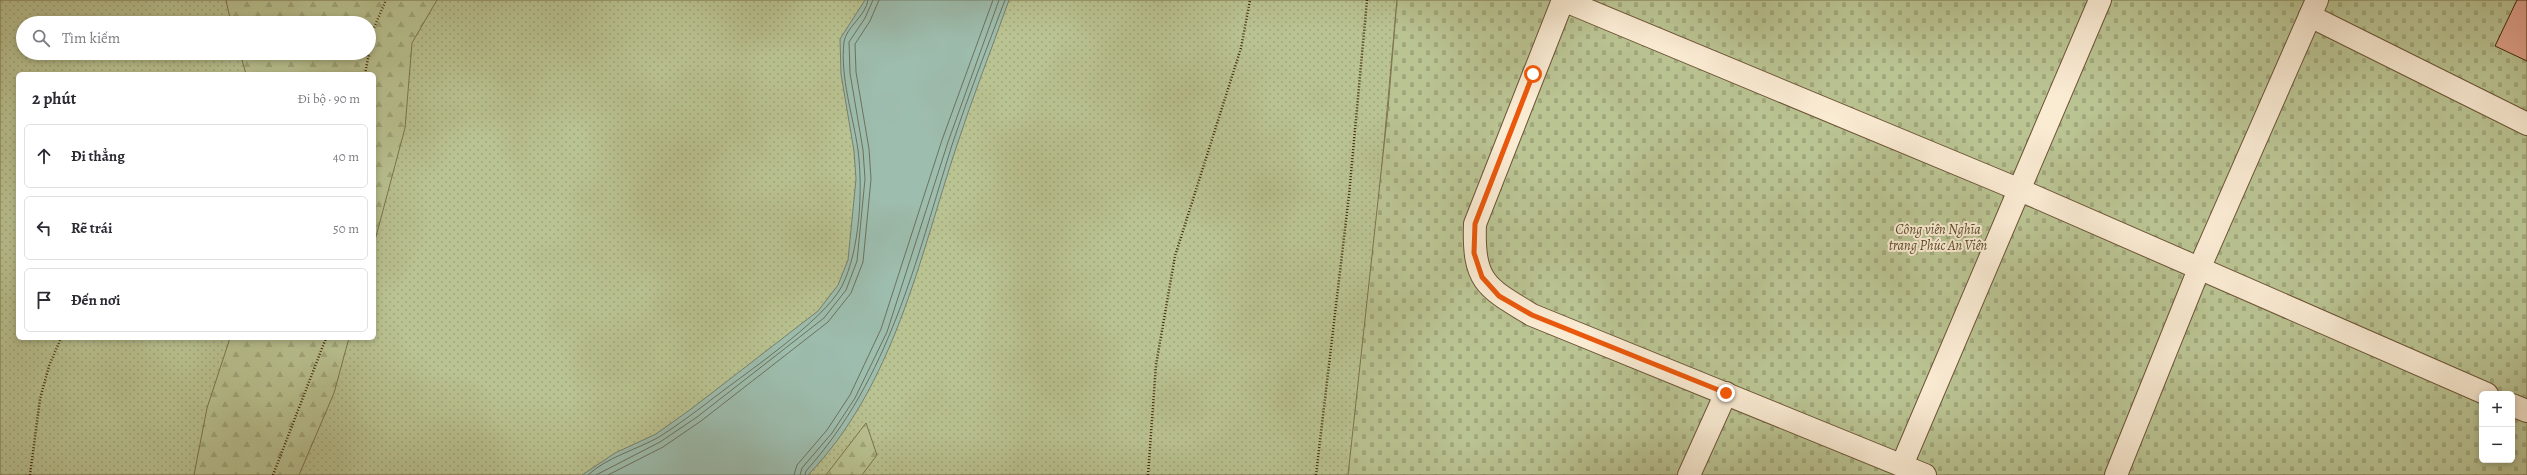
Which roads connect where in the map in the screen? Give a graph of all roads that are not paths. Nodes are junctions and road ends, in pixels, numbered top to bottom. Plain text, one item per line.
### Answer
1 (1563, 0) edge
2 (2100, 0) edge
3 (2313, 8) edge
4 (2527, 124) edge
5 (2020, 190) junction
6 (2199, 269) junction
7 (2480, 391) edge
8 (1726, 393) junction
9 (2515, 406) edge
10 (2527, 411) edge
11 (1902, 465) junction
12 (1689, 475) edge
13 (1924, 475) edge
14 (2116, 475) edge

1 - 5 street
1 - 8 street
2 - 5 street
3 - 4 street
3 - 6 street
5 - 6 street
5 - 11 street
6 - 7 street
6 - 14 street
8 - 11 street
8 - 12 street
9 - 10 street
11 - 13 street

